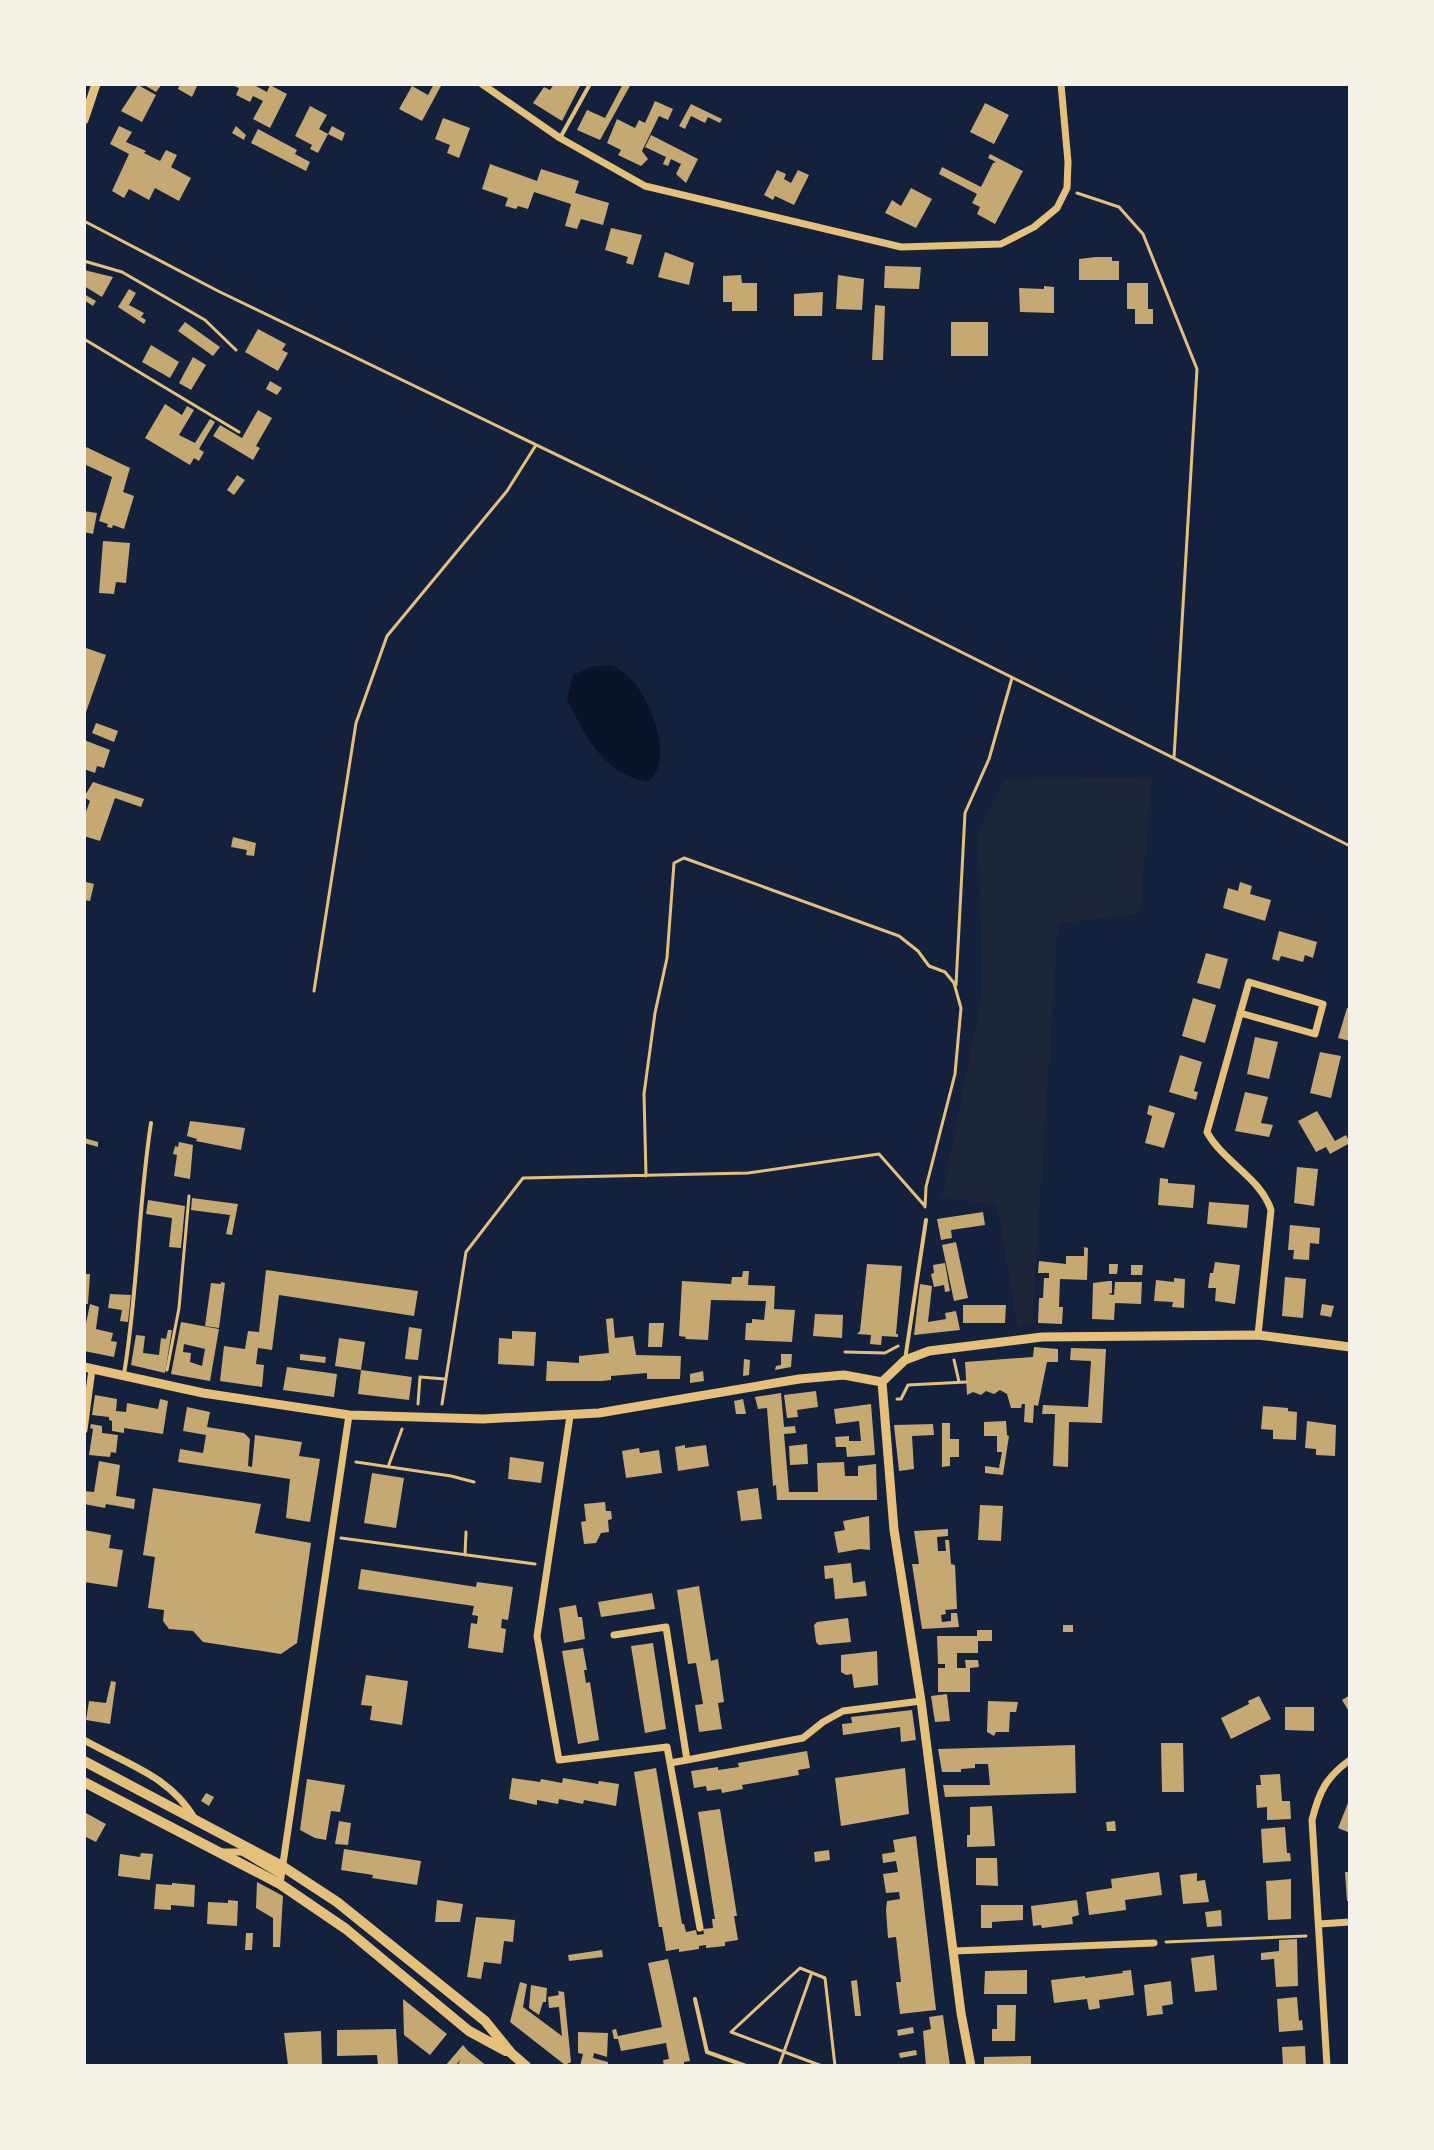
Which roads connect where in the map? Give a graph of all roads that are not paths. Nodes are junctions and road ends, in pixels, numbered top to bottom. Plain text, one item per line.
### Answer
1 (96, 84) edge
2 (482, 84) edge
3 (590, 84) edge
4 (1061, 84) edge
5 (84, 120) edge
6 (560, 138) junction
7 (1240, 1013) junction
8 (151, 1123) dead end
9 (926, 1220) dead end
10 (1258, 1335) junction
11 (1350, 1347) edge
12 (905, 1360) junction
13 (88, 1368) edge
14 (124, 1377) junction
15 (882, 1382) junction
16 (349, 1415) junction
17 (570, 1416) junction
18 (84, 1430) edge
19 (614, 1635) dead end
20 (921, 1701) junction
21 (84, 1740) edge
22 (687, 1760) junction
23 (1350, 1760) edge
24 (84, 1761) edge
25 (670, 1763) junction
26 (84, 1782) edge
27 (195, 1819) junction
28 (281, 1875) junction
29 (1350, 1922) edge
30 (1319, 1924) junction
31 (700, 1928) dead end
32 (1154, 1943) road end
33 (954, 1951) junction
34 (695, 1999) dead end
35 (511, 2053) junction
36 (526, 2066) edge
37 (746, 2066) edge
38 (971, 2066) edge
39 (1327, 2066) edge

1 - 5 street
2 - 6 street
3 - 6 lane
4 - 6 street
7 - 7 street
7 - 10 street
8 - 14 lane
9 - 12 lane
10 - 11 street
10 - 12 street
12 - 15 street
13 - 14 street
13 - 18 street
14 - 16 street
15 - 17 street
15 - 20 street
16 - 17 street
16 - 28 street
17 - 25 street
19 - 22 street
20 - 22 street
20 - 33 street
21 - 27 street
22 - 25 street
23 - 30 street
24 - 27 main road
25 - 31 street
26 - 28 main road
27 - 28 main road
28 - 35 main road
28 - 35 main road
29 - 30 street
30 - 39 street
32 - 33 street
33 - 38 street
34 - 37 lane
35 - 36 main road

